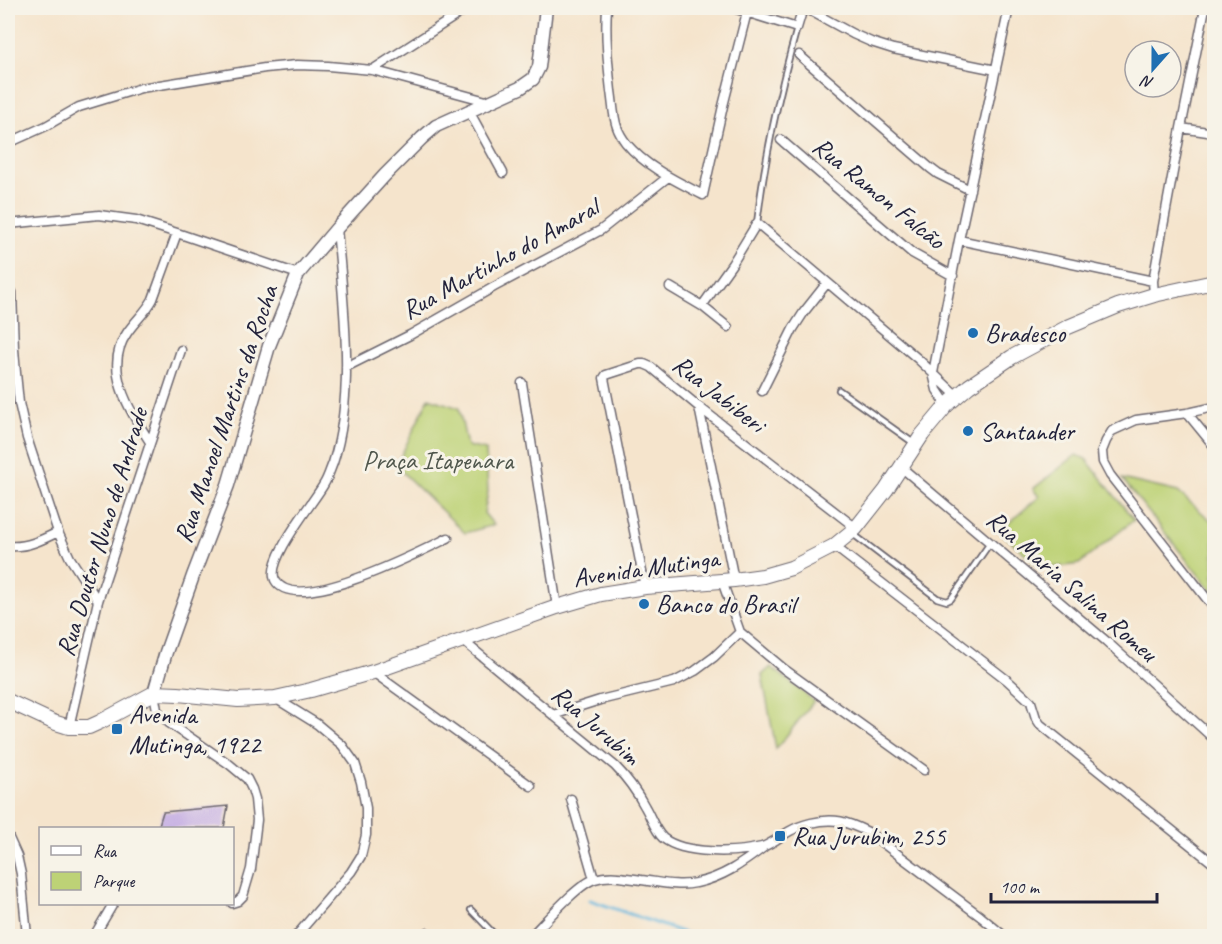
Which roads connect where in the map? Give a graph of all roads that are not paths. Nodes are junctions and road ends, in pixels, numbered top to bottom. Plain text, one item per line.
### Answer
1 (468, 8) edge
2 (546, 8) edge
3 (607, 8) edge
4 (733, 8) edge
5 (804, 8) edge
6 (1009, 8) edge
7 (1205, 8) edge
8 (748, 10) edge
9 (797, 28) junction
10 (799, 56) dead end
11 (372, 70) junction
12 (996, 70) junction
13 (490, 102) junction
14 (469, 111) junction
15 (1181, 128) junction
16 (1215, 133) edge
17 (781, 140) dead end
18 (8, 141) edge
19 (503, 172) dead end
20 (668, 177) junction
21 (970, 190) junction
22 (757, 223) junction
23 (8, 224) edge
24 (337, 228) junction
25 (177, 233) junction
26 (959, 240) junction
27 (298, 274) junction
28 (953, 276) junction
29 (1215, 282) edge
30 (827, 283) junction
31 (670, 287) dead end
32 (1153, 288) junction
33 (12, 292) dead end
34 (702, 306) junction
35 (728, 327) dead end
36 (181, 350) dead end
37 (346, 367) junction
38 (933, 373) junction
39 (522, 383) dead end
40 (839, 390) dead end
41 (762, 391) dead end
42 (952, 401) junction
43 (699, 406) junction
44 (1215, 408) edge
45 (1187, 413) junction
46 (150, 441) junction
47 (916, 444) junction
48 (1215, 446) edge
49 (901, 467) junction
50 (853, 530) junction
51 (58, 532) junction
52 (448, 538) dead end
53 (990, 543) junction
54 (8, 546) edge
55 (834, 546) junction
56 (728, 581) junction
57 (645, 587) junction
58 (98, 601) junction
59 (557, 607) junction
60 (1215, 608) edge
61 (740, 632) junction
62 (462, 640) junction
63 (373, 672) junction
64 (154, 693) junction
65 (275, 698) junction
66 (8, 701) edge
67 (553, 715) junction
68 (69, 727) junction
69 (1215, 740) edge
70 (924, 770) dead end
71 (531, 786) dead end
72 (571, 799) dead end
73 (8, 836) edge
74 (764, 846) junction
75 (1215, 864) edge
76 (594, 879) junction
77 (234, 902) edge
78 (111, 905) edge
79 (471, 910) dead end
80 (428, 931) dead end
81 (27, 936) edge
82 (94, 936) edge
83 (296, 936) edge
84 (433, 936) edge
85 (496, 936) edge
86 (531, 936) edge
87 (1004, 936) edge

1 - 11 street
2 - 13 main road, Rua Manoel Martins da Rocha
3 - 20 street
4 - 8 street
5 - 9 street
5 - 12 street
6 - 12 street
7 - 15 street
8 - 9 street
8 - 20 street
9 - 22 lane
10 - 21 street
11 - 13 street
11 - 18 street
12 - 21 street
13 - 14 main road, Rua Manoel Martins da Rocha
14 - 19 street
14 - 24 main road, Rua Manoel Martins da Rocha
15 - 16 street
15 - 32 street
17 - 28 street, Rua Ramon Falcão
20 - 37 street, Rua Martinho do Amaral
21 - 26 street
22 - 30 street
22 - 34 street
23 - 25 street
24 - 27 main road, Rua Manoel Martins da Rocha
24 - 37 street
25 - 27 street
25 - 46 street
26 - 28 street
26 - 32 street
27 - 64 main road, Rua Manoel Martins da Rocha
28 - 38 street
29 - 32 main road, Avenida Mutinga
30 - 38 street
30 - 41 street
31 - 34 street
32 - 42 main road, Avenida Mutinga
33 - 51 street
34 - 35 street
36 - 46 street, Rua Doutor Nuno de Andrade
37 - 52 street
38 - 42 street
38 - 42 street
39 - 59 street
40 - 47 lane
42 - 47 main road, Avenida Mutinga
43 - 50 street, Rua Jabiberi
43 - 56 street
43 - 57 street, Rua Jabiberi
44 - 45 street
45 - 48 street
45 - 60 street
46 - 58 street, Rua Doutor Nuno de Andrade
47 - 49 main road, Avenida Mutinga
49 - 50 main road, Avenida Mutinga
49 - 53 street, Rua Maria Salina Romeu
50 - 53 lane
50 - 55 main road, Avenida Mutinga
51 - 54 street
51 - 58 street
53 - 69 street, Rua Maria Salina Romeu
55 - 56 main road, Avenida Mutinga
55 - 75 street
56 - 57 main road, Avenida Mutinga
56 - 61 street
57 - 59 main road, Avenida Mutinga
58 - 68 street, Rua Doutor Nuno de Andrade
59 - 62 main road, Avenida Mutinga
61 - 67 street
61 - 70 street
62 - 63 main road, Avenida Mutinga
62 - 67 street, Rua Jurubim
63 - 65 main road, Avenida Mutinga
63 - 71 street
64 - 65 main road, Avenida Mutinga
64 - 68 main road
64 - 77 street
65 - 83 street
66 - 68 main road
67 - 74 street, Rua Jurubim
72 - 76 street
73 - 81 street
74 - 76 street
74 - 87 street, Rua Jurubim
76 - 86 street
78 - 82 street
79 - 85 lane
80 - 84 lane

